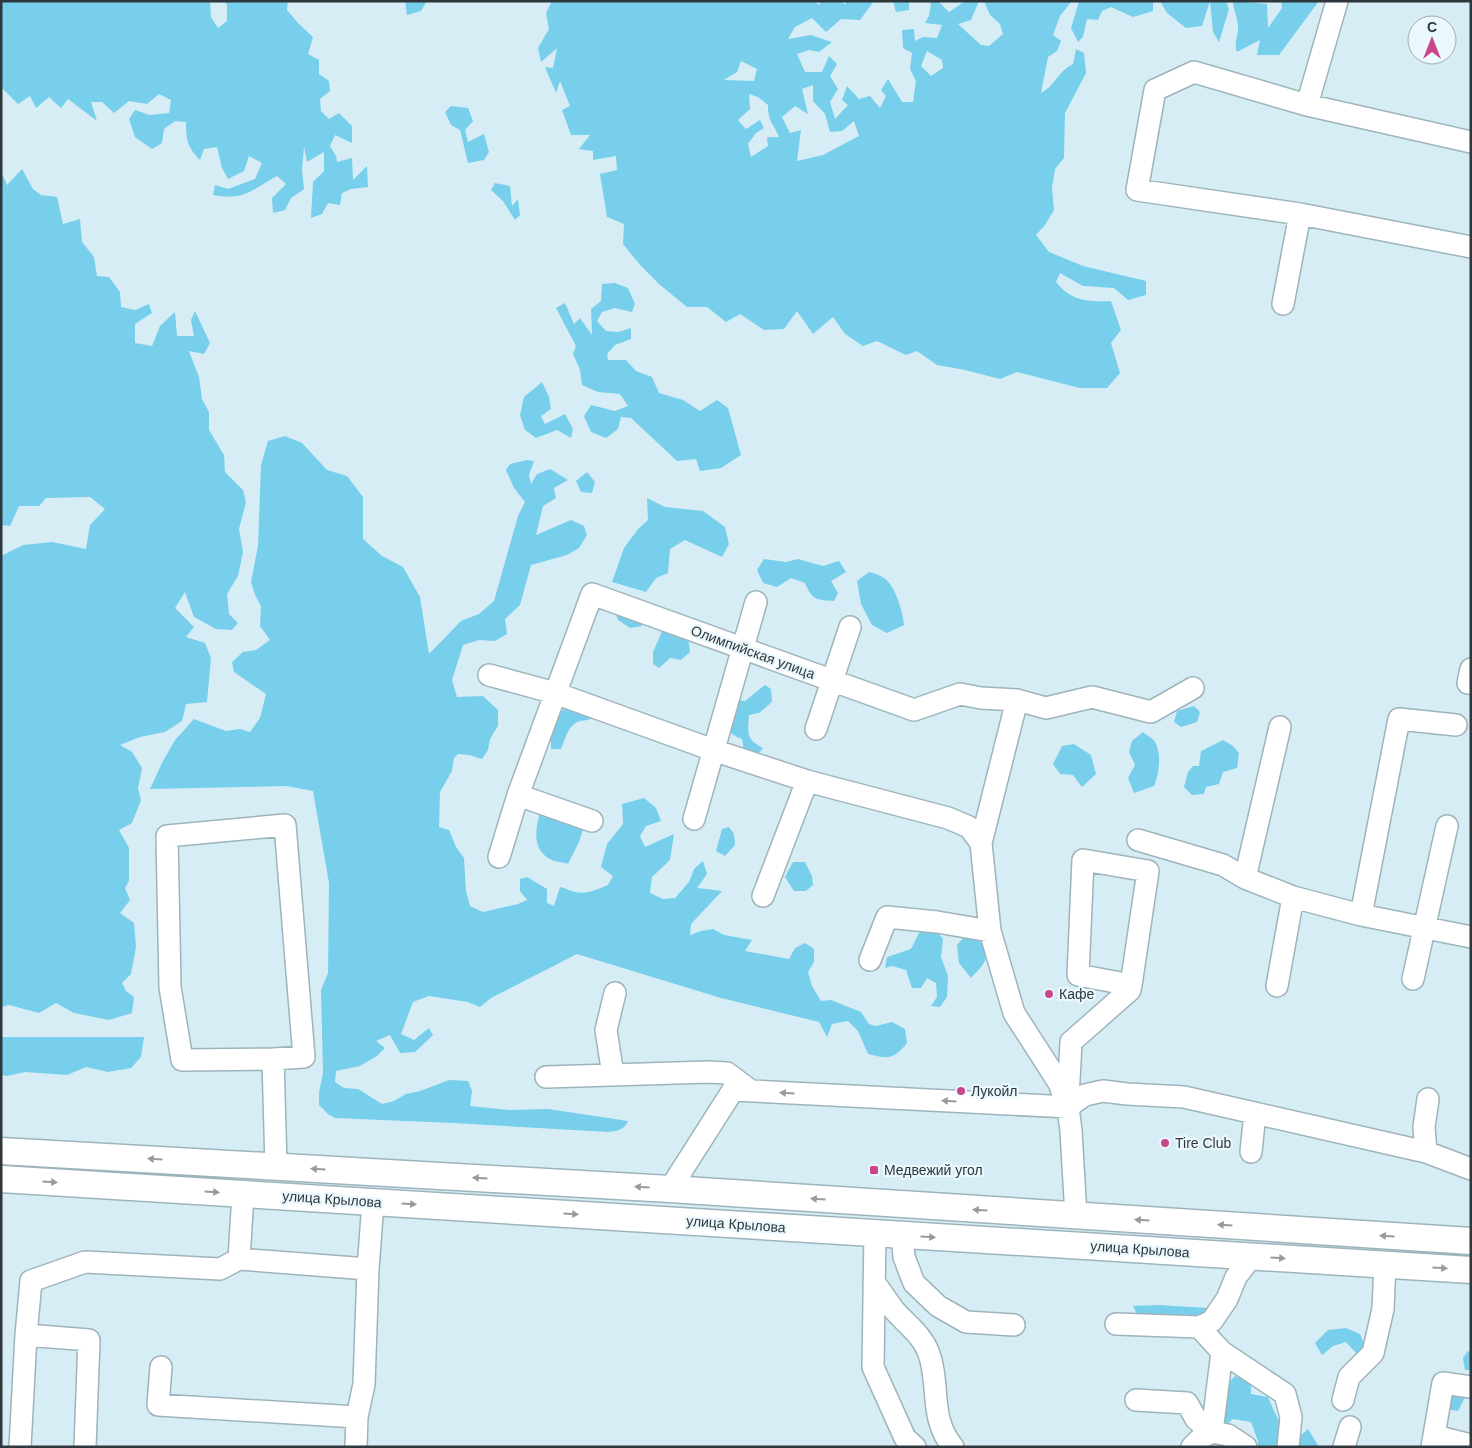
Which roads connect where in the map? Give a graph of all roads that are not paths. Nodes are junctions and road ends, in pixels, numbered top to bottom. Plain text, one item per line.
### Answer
1 (1337, 1) edge
2 (1307, 105) junction
3 (1471, 142) edge
4 (1300, 214) junction
5 (1471, 247) edge
6 (1283, 304) dead end
7 (756, 602) dead end
8 (850, 627) dead end
9 (743, 648) junction
10 (1471, 669) edge
11 (489, 675) dead end
12 (832, 680) junction
13 (1471, 683) edge
14 (1194, 688) dead end
15 (556, 693) junction
16 (1017, 700) junction
17 (1456, 725) dead end
18 (1280, 727) dead end
19 (816, 729) dead end
20 (713, 750) junction
21 (807, 781) junction
22 (518, 795) junction
23 (694, 819) dead end
24 (592, 820) dead end
25 (1447, 826) dead end
26 (1138, 840) dead end
27 (981, 843) junction
28 (499, 857) dead end
29 (1245, 878) junction
30 (763, 896) dead end
31 (1293, 896) junction
32 (1361, 915) junction
33 (1424, 928) junction
34 (990, 931) junction
35 (1471, 937) edge
36 (870, 960) dead end
37 (1413, 979) dead end
38 (1131, 985) junction
39 (1277, 986) dead end
40 (615, 993) dead end
41 (274, 1059) junction
42 (613, 1075) junction
43 (546, 1077) dead end
44 (751, 1091) junction
45 (1428, 1099) dead end
46 (1068, 1107) junction
47 (1255, 1113) junction
48 (1, 1151) edge
49 (1251, 1152) dead end
50 (1426, 1152) junction
51 (276, 1166) junction
52 (1471, 1169) edge
53 (1, 1180) edge
54 (670, 1189) junction
55 (243, 1194) junction
56 (275, 1196) junction
57 (373, 1202) junction
58 (1076, 1216) junction
59 (875, 1233) junction
60 (902, 1235) junction
61 (1471, 1241) edge
62 (1252, 1256) junction
63 (239, 1259) junction
64 (1385, 1265) junction
65 (368, 1269) junction
66 (1471, 1270) edge
67 (874, 1282) junction
68 (1116, 1324) dead end
69 (1014, 1325) dead end
70 (1199, 1327) junction
71 (26, 1335) junction
72 (1222, 1352) junction
73 (161, 1368) dead end
74 (1471, 1387) edge
75 (1136, 1400) dead end
76 (1343, 1400) dead end
77 (357, 1416) junction
78 (1212, 1432) junction
79 (1433, 1441) edge
80 (1471, 1445) edge
81 (20, 1447) edge
82 (84, 1447) edge
83 (356, 1447) edge
84 (915, 1447) edge
85 (953, 1447) edge
86 (1192, 1447) edge
87 (1246, 1447) edge
88 (1288, 1447) edge

1 - 2 street
2 - 3 street
2 - 4 street
4 - 5 street
4 - 6 street
7 - 9 street
8 - 12 street
9 - 12 street, Олимпийская улица
9 - 15 street, Олимпийская улица
9 - 20 street
10 - 13 street
11 - 15 street
12 - 16 street, Олимпийская улица
12 - 19 street
14 - 16 street, Олимпийская улица
15 - 20 street
15 - 22 street, Олимпийская улица
16 - 27 street
17 - 32 street
18 - 29 street
20 - 21 street
20 - 23 street
21 - 27 street
21 - 30 street
22 - 24 street
22 - 28 street, Олимпийская улица
25 - 33 street
26 - 29 street
27 - 34 street
29 - 31 street
31 - 32 street
31 - 39 street
32 - 33 street
33 - 35 street
33 - 37 street
34 - 36 street
34 - 46 street
38 - 38 street
38 - 46 street
40 - 42 street
41 - 41 street
41 - 51 street
42 - 43 street
42 - 44 street
46 -> 44 street
44 - 54 street
45 - 50 street
46 - 47 street
46 - 58 street
47 - 49 street
47 - 50 street
51 -> 48 main road, улица Крылова
50 - 52 street
54 -> 51 main road, улица Крылова
51 - 56 main road
53 -> 55 main road, улица Крылова
58 -> 54 main road, улица Крылова
55 - 56 main road, улица Крылова
55 - 63 street
56 - 57 main road, улица Крылова
57 -> 59 main road, улица Крылова
57 - 65 street
61 -> 58 main road, улица Крылова
59 - 60 main road, улица Крылова
59 - 67 street
60 -> 62 main road, улица Крылова
60 - 69 street
62 -> 64 main road, улица Крылова
62 - 70 street
63 - 65 street
63 - 71 street
64 -> 66 main road, улица Крылова
64 - 76 street
65 - 77 street
67 - 84 street
67 - 85 street
68 - 70 street
70 - 72 street
71 - 81 street
71 - 82 street
72 - 78 street
72 - 88 street
73 - 77 street
74 - 79 street
75 - 78 street
77 - 83 street
78 - 86 street
78 - 87 street
79 - 80 street

